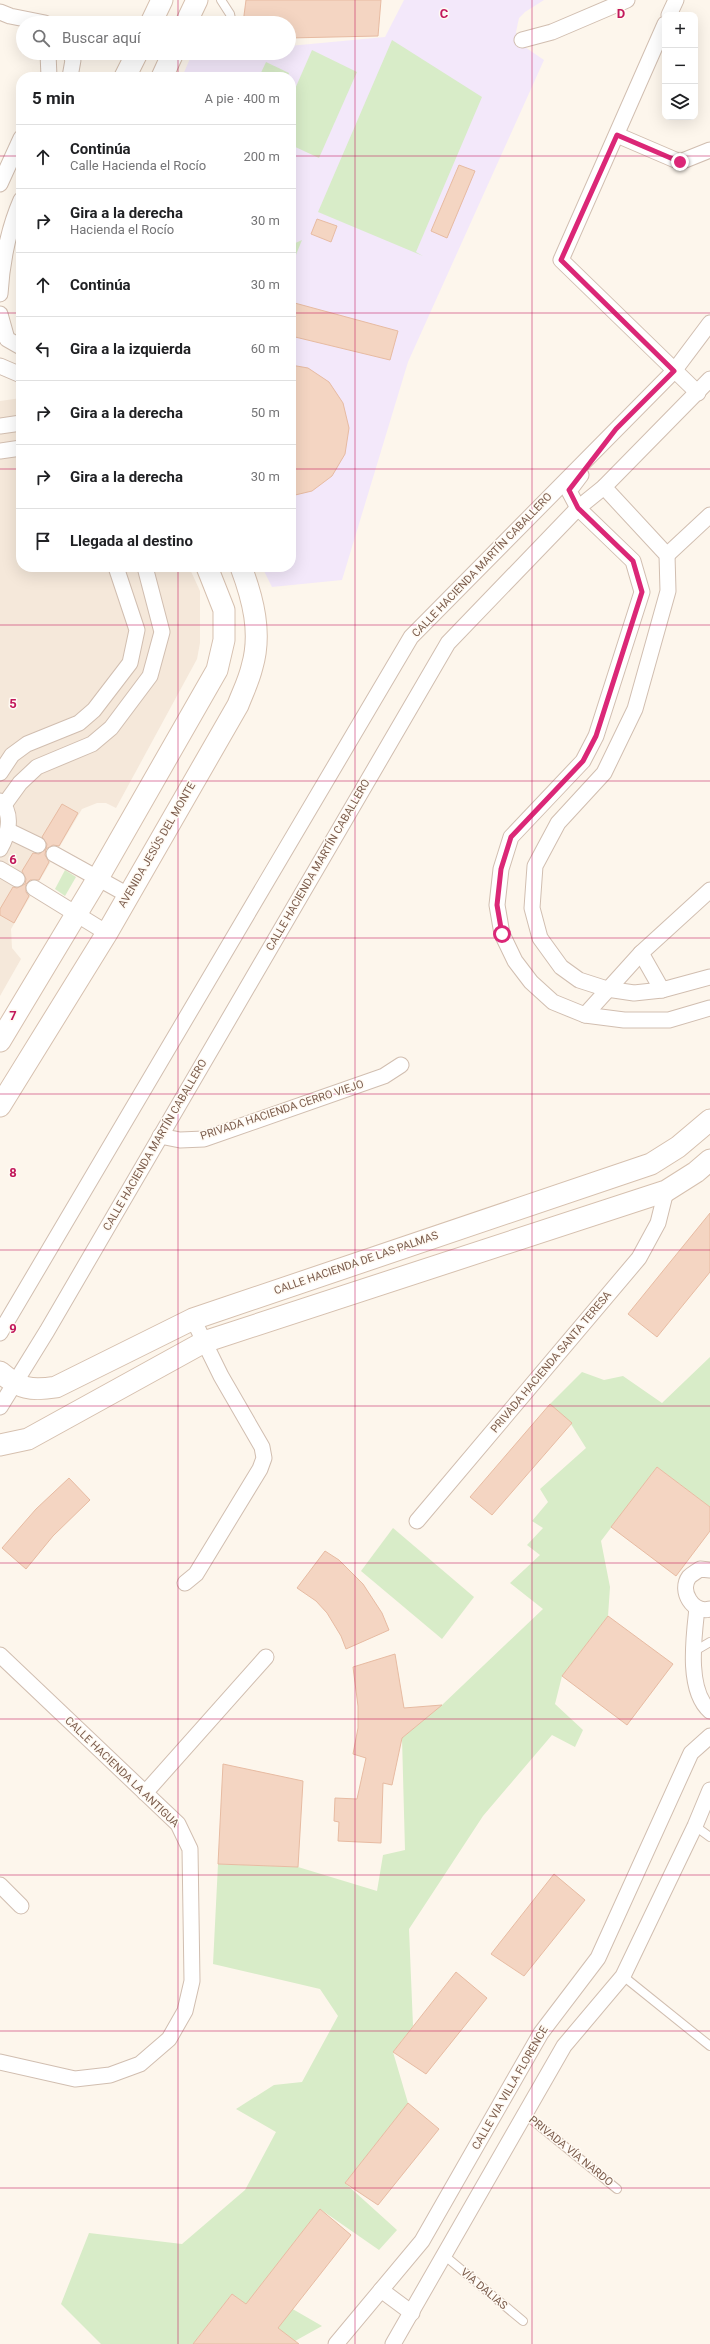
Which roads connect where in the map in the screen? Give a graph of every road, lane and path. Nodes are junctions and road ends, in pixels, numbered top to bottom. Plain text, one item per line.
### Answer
1 (162, 0) edge
2 (197, 0) edge
3 (221, 0) edge
4 (627, 0) edge
5 (676, 0) edge
6 (670, 12) edge
7 (5, 14) edge
8 (16, 16) edge
9 (154, 16) edge
10 (189, 16) edge
11 (230, 16) edge
12 (16, 21) edge
13 (662, 31) edge
14 (522, 40) dead end
15 (48, 60) edge
16 (73, 60) edge
17 (134, 60) edge
18 (169, 60) edge
19 (49, 72) edge
20 (71, 72) edge
21 (128, 72) edge
22 (164, 72) edge
23 (617, 135) junction
24 (16, 149) edge
25 (710, 150) edge
26 (0, 184) edge
27 (16, 212) edge
28 (0, 294) edge
29 (0, 314) edge
30 (710, 323) edge
31 (16, 344) edge
32 (0, 366) edge
33 (674, 371) junction
34 (16, 373) edge
35 (710, 379) edge
36 (698, 393) junction
37 (16, 424) edge
38 (0, 426) edge
39 (616, 429) junction
40 (16, 449) edge
41 (0, 451) edge
42 (604, 487) junction
43 (578, 508) junction
44 (710, 514) edge
45 (666, 555) junction
46 (118, 572) edge
47 (146, 572) edge
48 (209, 572) edge
49 (243, 572) edge
50 (0, 773) edge
51 (2, 803) edge
52 (9, 831) junction
53 (38, 845) dead end
54 (0, 849) edge
55 (54, 854) dead end
56 (0, 870) edge
57 (98, 878) junction
58 (17, 879) dead end
59 (34, 888) dead end
60 (710, 890) edge
61 (128, 895) junction
62 (75, 914) junction
63 (107, 933) junction
64 (641, 953) junction
65 (710, 977) edge
66 (607, 989) junction
67 (662, 990) junction
68 (710, 1008) edge
69 (585, 1015) junction
70 (0, 1041) edge
71 (401, 1065) dead end
72 (0, 1106) edge
73 (710, 1120) edge
74 (160, 1136) junction
75 (710, 1160) edge
76 (666, 1191) junction
77 (476, 1223) junction
78 (484, 1250) junction
79 (193, 1319) junction
80 (0, 1333) edge
81 (204, 1342) junction
82 (7, 1378) edge
83 (0, 1407) edge
84 (0, 1445) edge
85 (417, 1521) dead end
86 (710, 1570) edge
87 (185, 1584) dead end
88 (704, 1608) edge
89 (710, 1642) edge
90 (693, 1652) junction
91 (0, 1655) edge
92 (266, 1657) dead end
93 (710, 1711) edge
94 (710, 1736) edge
95 (710, 1790) edge
96 (145, 1793) junction
97 (695, 1826) junction
98 (710, 1837) edge
99 (0, 1885) edge
100 (21, 1906) dead end
101 (623, 1976) junction
102 (710, 2046) edge
103 (0, 2062) edge
104 (525, 2114) junction
105 (617, 2188) dead end
106 (445, 2256) junction
107 (381, 2290) junction
108 (412, 2312) junction
109 (523, 2321) dead end
110 (336, 2344) edge
111 (393, 2344) edge

1 - 9 main road
2 - 10 main road
3 - 11 lane
4 - 14 street
5 - 6 street
7 - 8 street
7 - 12 street
13 - 23 street
15 - 19 street
16 - 20 street
17 - 21 main road
18 - 22 main road
23 - 25 street
23 - 33 street
24 - 26 street
27 - 28 street
29 - 31 street
30 - 33 street, CALLE HACIENDA MARTÍN CABALLERO
32 - 34 street
33 - 36 street
33 - 39 street, CALLE HACIENDA MARTÍN CABALLERO
35 - 36 street, CALLE HACIENDA MARTÍN CABALLERO
36 - 42 street, CALLE HACIENDA MARTÍN CABALLERO
37 - 38 street
39 - 43 street
39 - 80 street, CALLE HACIENDA MARTÍN CABALLERO
40 - 41 street
42 - 43 street, CALLE HACIENDA MARTÍN CABALLERO
42 - 45 street
43 - 69 street
43 - 74 street, CALLE HACIENDA MARTÍN CABALLERO
44 - 45 street
45 - 66 street
46 - 50 street
47 - 51 street
48 - 57 main road
49 - 61 main road, AVENIDA JESÚS DEL MONTE
51 - 52 street
52 - 53 street
52 - 54 street
55 - 57 street
56 - 58 street
57 - 61 street
57 - 62 main road
59 - 62 street
60 - 64 street
61 - 63 main road, AVENIDA JESÚS DEL MONTE
62 - 63 street
62 - 70 main road
63 - 72 main road, AVENIDA JESÚS DEL MONTE
64 - 66 street
64 - 67 street
65 - 67 street
66 - 67 street
66 - 69 street
68 - 69 street
71 - 74 street, PRIVADA HACIENDA CERRO VIEJO
73 - 77 main road, CALLE HACIENDA DE LAS PALMAS
74 - 82 street, CALLE HACIENDA MARTÍN CABALLERO
75 - 76 main road
76 - 78 main road
76 - 85 street, PRIVADA HACIENDA SANTA TERESA
77 - 78 main road
77 - 79 main road, CALLE HACIENDA DE LAS PALMAS
78 - 81 main road
79 - 81 street
79 - 82 main road, CALLE HACIENDA DE LAS PALMAS
81 - 84 main road
81 - 87 street
82 - 83 street, CALLE HACIENDA MARTÍN CABALLERO
86 - 88 street
88 - 90 street
89 - 90 lane
90 - 93 street
91 - 96 street, CALLE HACIENDA LA ANTIGUA
92 - 96 street
94 - 107 street, CALLE VIA VILLA FLORENCE
95 - 97 street
96 - 103 street, CALLE HACIENDA LA ANTIGUA
97 - 98 lane
97 - 101 street
99 - 100 street
101 - 102 lane
101 - 104 street
104 - 105 lane, PRIVADA VÍA NARDO
104 - 106 street
106 - 108 street
106 - 109 lane, VÍA DALIAS
107 - 108 street
107 - 110 street, CALLE VIA VILLA FLORENCE
108 - 111 street

